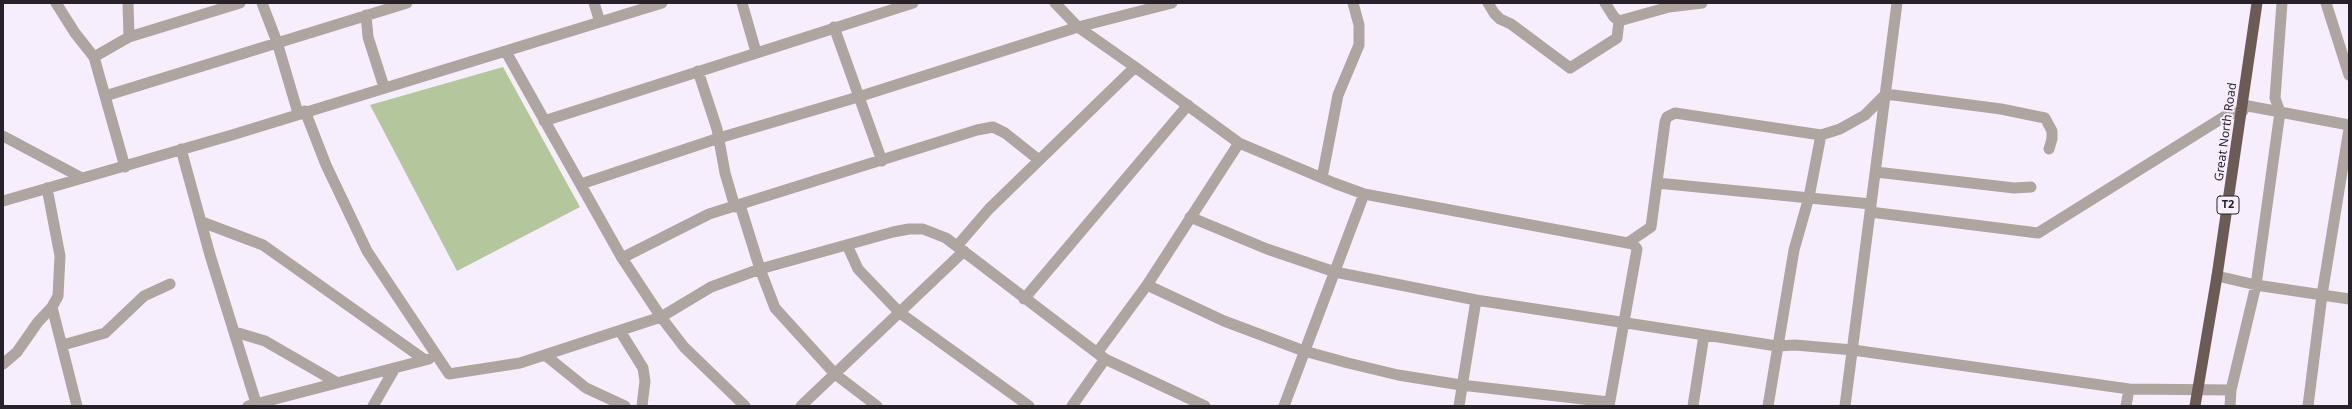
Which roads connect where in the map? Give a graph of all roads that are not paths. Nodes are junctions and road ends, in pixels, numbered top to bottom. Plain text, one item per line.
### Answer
1 (56, 3) edge
2 (128, 3) edge
3 (240, 3) edge
4 (262, 3) edge
5 (407, 3) edge
6 (594, 3) edge
7 (662, 3) edge
8 (742, 3) edge
9 (913, 3) edge
10 (1055, 3) edge
11 (1172, 3) edge
12 (1353, 3) edge
13 (1488, 3) edge
14 (1604, 3) edge
15 (1702, 3) edge
16 (1897, 3) edge
17 (2257, 3) edge
18 (2282, 3) edge
19 (2326, 3) edge
20 (1147, 6) edge
21 (366, 15) junction
22 (1619, 21) junction
23 (600, 22) junction
24 (834, 27) junction
25 (1078, 27) junction
26 (129, 37) junction
27 (277, 42) junction
28 (506, 52) junction
29 (756, 52) junction
30 (94, 57) junction
31 (1135, 67) junction
32 (698, 71) junction
33 (2349, 74) edge
34 (384, 88) junction
35 (1886, 94) junction
36 (105, 96) junction
37 (858, 97) junction
38 (1188, 105) junction
39 (2243, 108) junction
40 (301, 112) junction
41 (2280, 112) junction
42 (544, 120) junction
43 (2349, 125) edge
44 (2349, 129) edge
45 (1821, 135) junction
46 (3, 136) edge
47 (719, 138) junction
48 (1240, 143) junction
49 (2049, 148) dead end
50 (181, 149) junction
51 (1038, 160) junction
52 (882, 161) junction
53 (125, 167) junction
54 (1876, 172) junction
55 (82, 178) junction
56 (1322, 178) junction
57 (1657, 183) junction
58 (581, 184) junction
59 (2031, 187) dead end
60 (47, 188) junction
61 (1364, 194) junction
62 (1809, 197) junction
63 (3, 201) edge
64 (738, 206) junction
65 (1871, 208) junction
66 (1190, 217) junction
67 (202, 222) junction
68 (1629, 242) junction
69 (847, 245) junction
70 (961, 248) junction
71 (622, 258) junction
72 (760, 269) junction
73 (1335, 272) junction
74 (2217, 276) junction
75 (170, 284) dead end
76 (1147, 285) junction
77 (2256, 285) junction
78 (2322, 295) junction
79 (2349, 299) edge
80 (1024, 300) junction
81 (1476, 300) junction
82 (52, 307) junction
83 (900, 313) junction
84 (661, 317) junction
85 (1623, 324) junction
86 (620, 331) junction
87 (235, 332) junction
88 (1704, 335) junction
89 (63, 345) junction
90 (1777, 346) junction
91 (1853, 350) junction
92 (1304, 351) junction
93 (545, 355) junction
94 (437, 356) junction
95 (1101, 356) junction
96 (425, 360) junction
97 (3, 364) edge
98 (396, 368) junction
99 (836, 374) junction
100 (336, 382) junction
101 (1462, 385) junction
102 (2129, 389) junction
103 (2197, 390) junction
104 (2231, 390) junction
105 (1609, 404) edge
106 (254, 405) edge
107 (77, 406) edge
108 (373, 406) edge
109 (625, 406) edge
110 (642, 406) edge
111 (745, 406) edge
112 (801, 406) edge
113 (877, 406) edge
114 (1029, 406) edge
115 (1072, 406) edge
116 (1205, 406) edge
117 (1284, 406) edge
118 (1459, 406) edge
119 (1693, 406) edge
120 (1768, 406) edge
121 (1845, 406) edge
122 (2126, 406) edge
123 (2195, 406) edge
124 (2230, 406) edge
125 (2308, 406) edge

1 - 30 street
2 - 26 street
3 - 26 street
4 - 27 street
5 - 21 street
6 - 23 street
7 - 23 street
8 - 29 street
9 - 24 street
10 - 25 street
11 - 20 street
12 - 56 street
13 - 22 street
14 - 22 street
15 - 22 street
16 - 35 street
17 - 39 highway, Great North Road / T2
18 - 41 street
19 - 33 street
20 - 25 street
21 - 27 street
21 - 34 street
23 - 28 street
24 - 29 street
24 - 37 street
25 - 31 street
25 - 37 street
26 - 30 street
27 - 36 street
27 - 40 street
28 - 34 street
28 - 42 street
29 - 32 street
30 - 36 street
31 - 38 street
31 - 51 street
32 - 42 street
32 - 47 street
34 - 40 street
35 - 45 street
35 - 49 street
35 - 54 street
36 - 53 street
37 - 47 street
37 - 52 street
38 - 48 street
38 - 80 street
39 - 41 street
39 - 65 street
39 - 74 highway, Great North Road / T2
40 - 50 street
40 - 94 street
41 - 43 street
41 - 77 street
42 - 58 street
44 - 78 street
45 - 57 street
45 - 62 street
46 - 55 street
47 - 58 street
47 - 64 street
48 - 56 street
48 - 66 street
50 - 53 street
50 - 67 street
51 - 52 street
51 - 70 street
52 - 64 street
53 - 55 street
54 - 59 street
54 - 65 street
55 - 60 street
56 - 61 street
57 - 62 street
57 - 68 street
58 - 71 street
60 - 63 street
60 - 82 street
61 - 68 street
61 - 73 street
62 - 65 street
62 - 90 street
64 - 71 street
64 - 72 street
65 - 91 street
66 - 73 street
66 - 76 street
67 - 87 street
67 - 96 street
68 - 85 street
69 - 70 street
69 - 72 street
69 - 83 street
70 - 80 street
70 - 83 street
71 - 84 street
72 - 84 street
72 - 99 street
73 - 81 street
73 - 92 street
74 - 77 street
74 - 103 highway, Great North Road / T2
75 - 89 street
76 - 92 street
76 - 95 street
77 - 78 street
77 - 104 street
78 - 79 street
78 - 125 street
80 - 95 street
81 - 85 street
81 - 101 street
82 - 89 street
82 - 97 street
83 - 99 street
83 - 114 street
84 - 86 street
84 - 111 street
85 - 88 street
85 - 105 street
86 - 93 street
86 - 110 street
87 - 100 street
87 - 106 street
88 - 90 street
88 - 119 street
89 - 107 street
90 - 91 street
90 - 120 street
91 - 102 street
91 - 121 street
92 - 101 street
92 - 117 street
93 - 94 street
93 - 109 street
94 - 96 street
95 - 115 street
95 - 116 street
96 - 98 street
98 - 100 street
98 - 108 street
99 - 112 street
99 - 113 street
100 - 106 street
101 - 105 street
101 - 118 street
102 - 103 street
102 - 122 street
103 - 104 street
103 - 123 highway, Great North Road / T2
104 - 124 street

